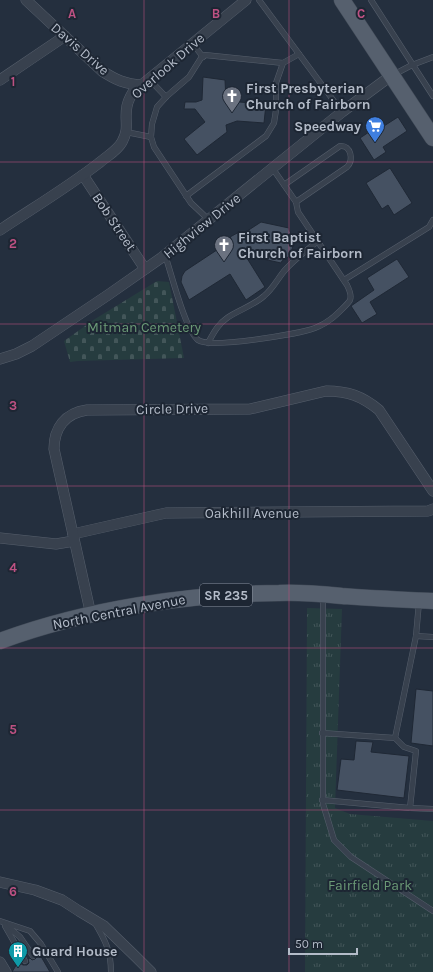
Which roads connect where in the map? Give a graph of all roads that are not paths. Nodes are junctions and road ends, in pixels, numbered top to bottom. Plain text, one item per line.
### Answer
1 (26, 0) edge
2 (259, 0) edge
3 (342, 0) edge
4 (370, 0) edge
5 (239, 2) edge
6 (65, 36) junction
7 (193, 44) junction
8 (299, 54) junction
9 (203, 57) junction
10 (433, 58) edge
11 (283, 63) junction
12 (412, 65) junction
13 (392, 75) junction
14 (0, 80) edge
15 (145, 82) junction
16 (433, 96) edge
17 (166, 97) junction
18 (342, 112) junction
19 (126, 132) junction
20 (151, 137) junction
21 (433, 138) edge
22 (273, 169) junction
23 (83, 175) junction
24 (284, 185) junction
25 (186, 196) junction
26 (296, 202) junction
27 (209, 220) junction
28 (433, 220) edge
29 (0, 230) edge
30 (318, 241) junction
31 (165, 255) junction
32 (145, 270) junction
33 (344, 280) junction
34 (208, 343) junction
35 (0, 359) edge
36 (433, 491) edge
37 (433, 509) edge
38 (0, 538) edge
39 (74, 538) junction
40 (323, 594) junction
41 (426, 601) edge
42 (91, 614) junction
43 (416, 636) junction
44 (433, 637) edge
45 (0, 641) edge
46 (322, 733) junction
47 (395, 738) junction
48 (322, 800) junction
49 (410, 808) junction
50 (433, 809) edge
51 (0, 882) edge
52 (433, 911) edge
53 (92, 918) junction
54 (1, 922) edge
55 (33, 956) dead end
56 (25, 961) dead end
57 (0, 962) edge
58 (6, 972) edge
59 (58, 972) edge
60 (111, 972) edge
61 (151, 972) edge

1 - 6 street, Davis Drive
2 - 8 lane
3 - 13 main road
4 - 12 lane
5 - 7 street, Overlook Drive
6 - 14 street
6 - 15 street, Davis Drive
7 - 9 lane
7 - 15 street, Overlook Drive
8 - 11 lane
8 - 18 lane
9 - 11 lane
9 - 17 lane
10 - 12 lane
11 - 25 lane
12 - 13 lane
12 - 16 lane
13 - 18 street, Highview Drive
13 - 21 main road
15 - 17 lane
15 - 19 street, Overlook Drive
17 - 20 lane
18 - 22 street, Highview Drive
19 - 20 lane
19 - 23 street, Overlook Drive
20 - 25 lane
22 - 24 lane
22 - 27 street, Highview Drive
23 - 29 street, Overlook Drive
23 - 32 street, Bob Street
24 - 26 lane
24 - 26 lane
25 - 27 lane
26 - 30 lane
27 - 31 street, Highview Drive
28 - 33 lane
30 - 33 lane
30 - 34 lane
31 - 32 street, Highview Drive
31 - 34 lane
32 - 35 street, Highview Drive
33 - 34 lane
36 - 39 street, Circle Drive
37 - 39 street, Oakhill Avenue
38 - 39 street, Oakhill Avenue
39 - 42 street, Circle Drive
40 - 41 main road, North Central Avenue / SR 235
40 - 42 main road, North Central Avenue / SR 235
40 - 46 lane
41 - 43 lane
42 - 45 main road, North Central Avenue / SR 235
43 - 44 lane
43 - 47 lane
46 - 47 lane
46 - 48 lane
47 - 49 lane
48 - 49 lane
48 - 52 lane
49 - 50 lane
51 - 53 street
53 - 60 lane
53 - 61 street
54 - 55 lane
54 - 56 lane
54 - 59 lane
57 - 58 street

